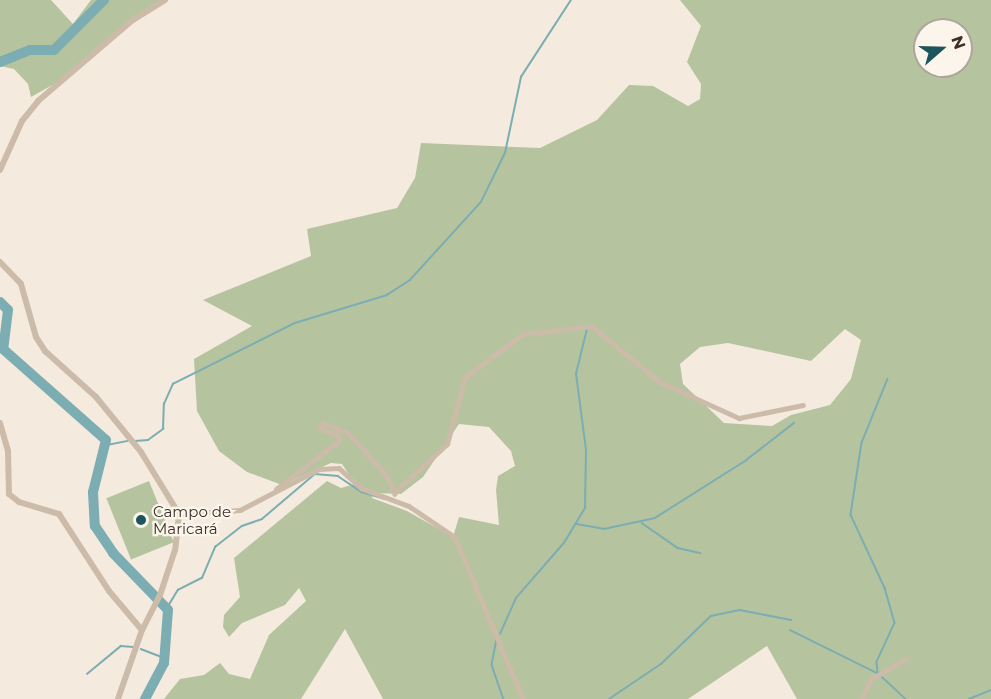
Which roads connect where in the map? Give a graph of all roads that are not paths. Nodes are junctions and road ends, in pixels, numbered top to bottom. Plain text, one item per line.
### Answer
1 (165, 0) edge
2 (0, 170) edge
3 (0, 262) edge
4 (803, 405) dead end
5 (0, 423) edge
6 (395, 492) junction
7 (272, 493) junction
8 (393, 500) junction
9 (180, 514) junction
10 (142, 630) junction
11 (906, 659) dead end
12 (118, 699) edge
13 (523, 699) edge
14 (862, 699) edge

1 - 2 street
3 - 9 street
4 - 6 street
5 - 10 street
6 - 7 street
6 - 8 street
7 - 8 street
7 - 9 street
8 - 13 street
9 - 10 street
10 - 12 street
11 - 14 street

